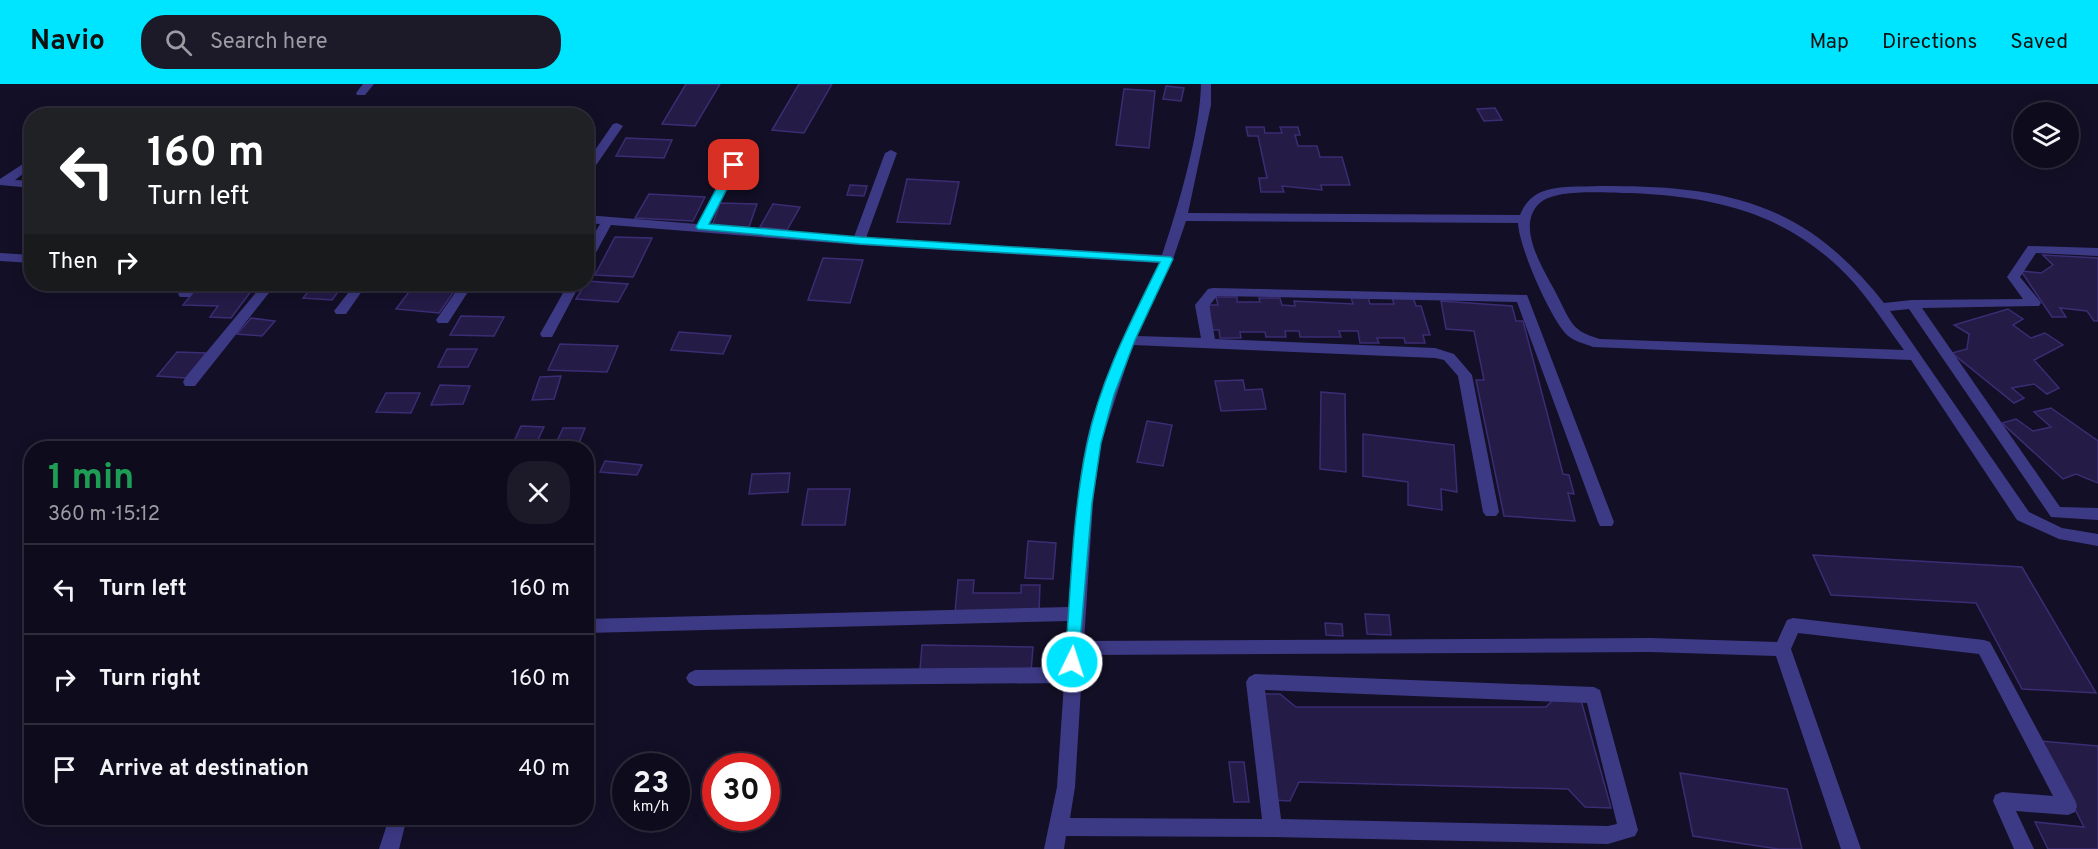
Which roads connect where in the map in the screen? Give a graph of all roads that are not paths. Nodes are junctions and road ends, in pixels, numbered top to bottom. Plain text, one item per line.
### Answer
1 (1206, 84) edge
2 (617, 126) dead end
3 (745, 144) dead end
4 (891, 153) dead end
5 (594, 160) edge
6 (24, 167) edge
7 (2, 182) edge
8 (24, 184) edge
9 (1181, 217) junction
10 (594, 219) edge
11 (1517, 219) junction
12 (608, 220) junction
13 (702, 227) junction
14 (860, 241) junction
15 (594, 246) edge
16 (2098, 252) edge
17 (0, 257) edge
18 (24, 258) edge
19 (1167, 259) junction
20 (264, 291) edge
21 (356, 291) edge
22 (462, 291) edge
23 (570, 291) edge
24 (1912, 304) junction
25 (1879, 308) junction
26 (341, 311) dead end
27 (443, 320) dead end
28 (548, 334) dead end
29 (1128, 340) junction
30 (1209, 343) junction
31 (1915, 355) junction
32 (190, 382) dead end
33 (1491, 512) dead end
34 (2098, 514) edge
35 (1606, 522) dead end
36 (2098, 540) edge
37 (1076, 614) junction
38 (594, 626) edge
39 (1073, 648) junction
40 (1782, 649) junction
41 (1072, 675) junction
42 (695, 678) dead end
43 (396, 825) edge
44 (1060, 827) junction
45 (1273, 828) junction
46 (389, 849) edge
47 (1054, 849) edge
48 (1851, 849) edge
49 (2024, 849) edge

1 - 9 street
2 - 5 street
3 - 13 street
4 - 14 street
6 - 7 street
7 - 8 street
9 - 11 street
9 - 19 street
10 - 12 street
11 - 25 street
11 - 31 street
12 - 13 street
12 - 15 street
13 - 14 street
14 - 19 street
16 - 24 street
17 - 18 street
19 - 29 street
20 - 32 street
21 - 26 street
22 - 27 street
23 - 28 street
24 - 25 street
24 - 34 street
25 - 31 street
29 - 30 street
29 - 37 street
30 - 33 street
30 - 35 street
31 - 36 street
37 - 38 street
37 - 39 street
39 - 40 street
39 - 41 street
40 - 48 street
40 - 49 street
41 - 42 street
41 - 44 street
43 - 46 street
44 - 45 street
44 - 47 street
45 - 45 street

